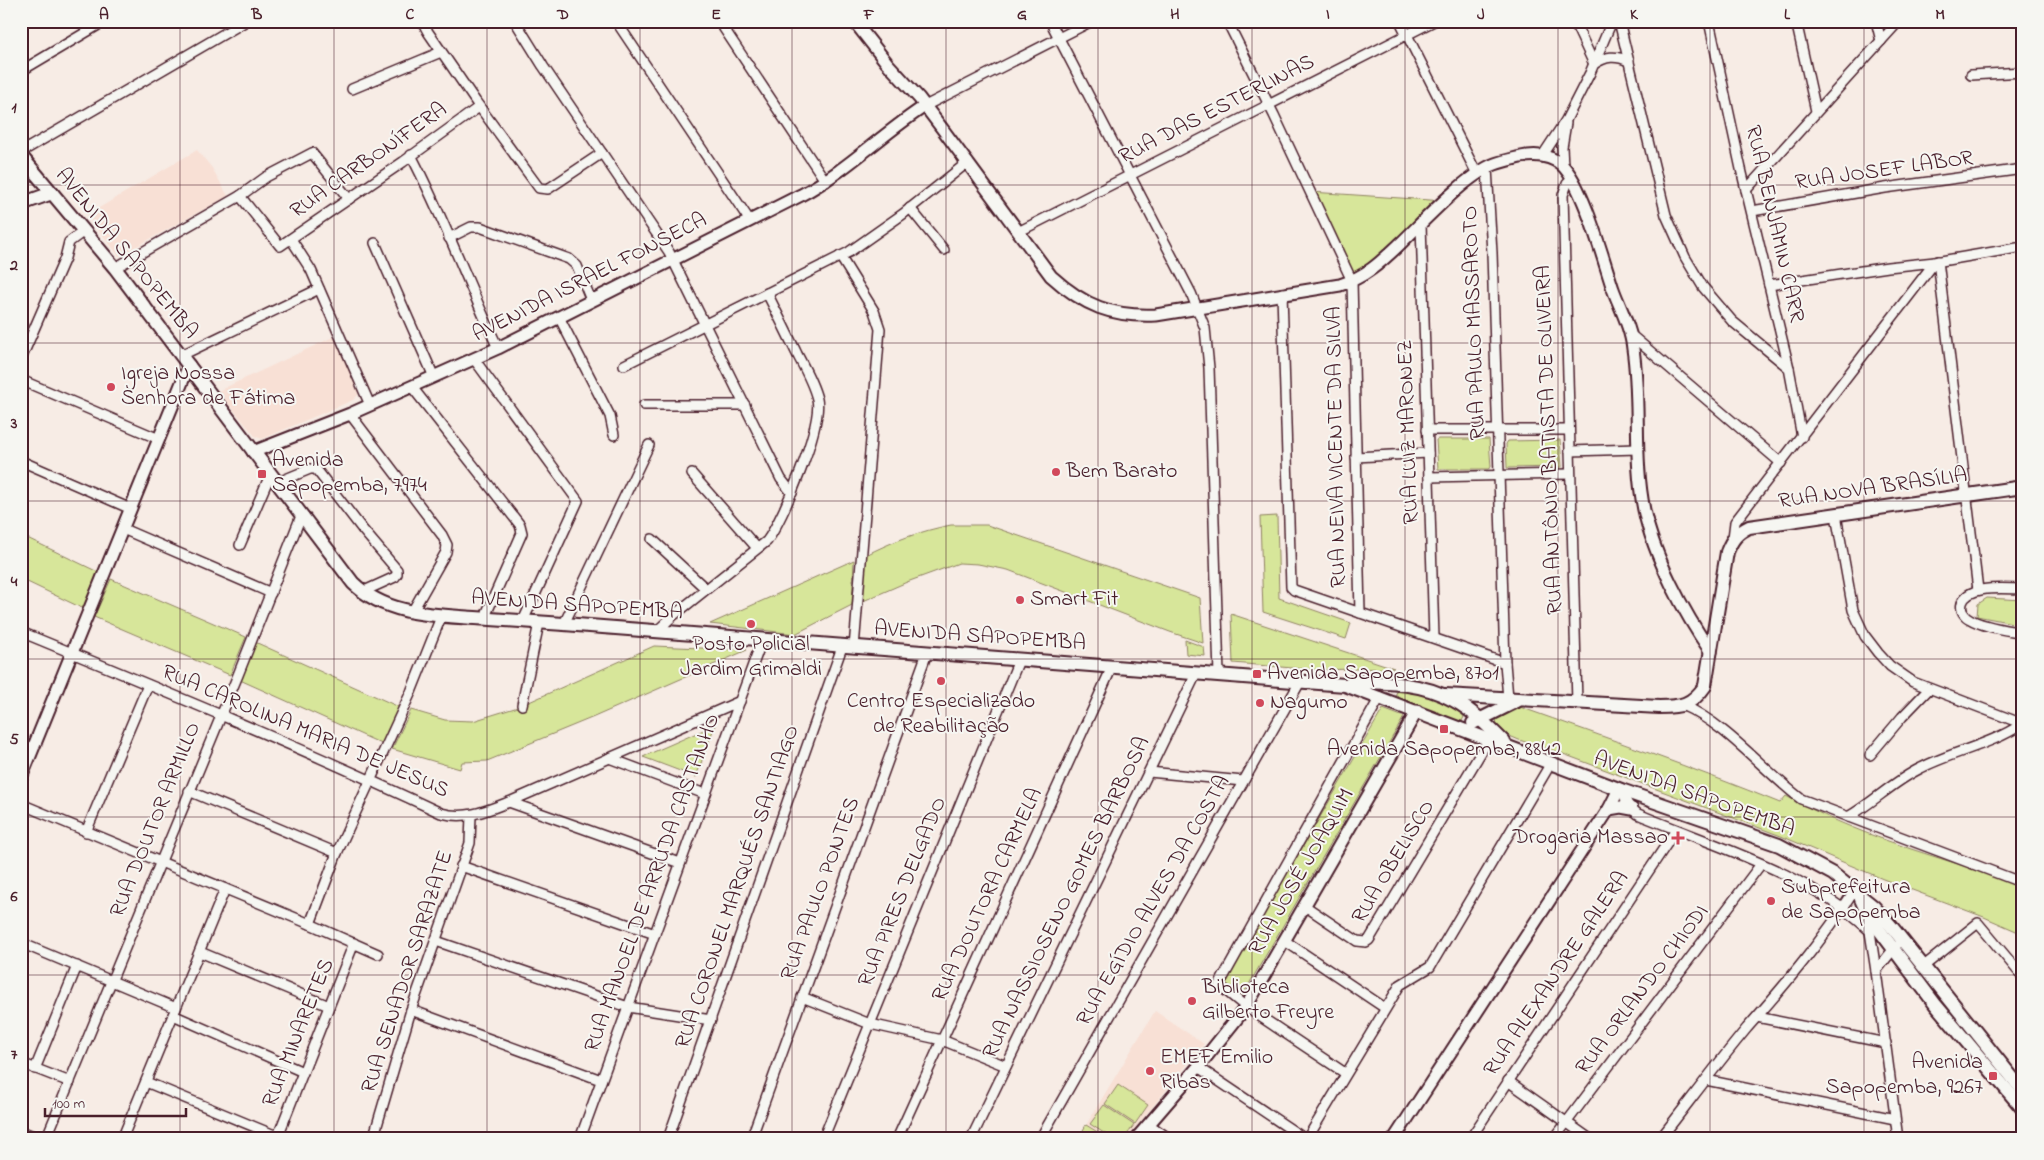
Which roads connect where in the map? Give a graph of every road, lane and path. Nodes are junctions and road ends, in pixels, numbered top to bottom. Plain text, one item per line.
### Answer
1 (105, 21) edge
2 (246, 21) edge
3 (423, 21) edge
4 (515, 21) edge
5 (616, 21) edge
6 (719, 21) edge
7 (854, 21) edge
8 (1050, 21) edge
9 (1092, 21) edge
10 (1227, 21) edge
11 (1400, 21) edge
12 (1434, 21) edge
13 (1574, 21) edge
14 (1612, 21) edge
15 (1619, 21) edge
16 (1709, 21) edge
17 (1796, 21) edge
18 (1876, 21) edge
19 (1898, 21) edge
20 (1407, 35) junction
21 (1059, 38) junction
22 (1881, 41) junction
23 (442, 52) junction
24 (1629, 61) junction
25 (1594, 64) junction
26 (21, 71) edge
27 (2023, 72) edge
28 (1971, 76) dead end
29 (352, 89) dead end
30 (1269, 105) junction
31 (479, 106) junction
32 (925, 106) junction
33 (1816, 111) junction
34 (1566, 120) junction
35 (602, 153) junction
36 (21, 154) edge
37 (412, 155) junction
38 (1543, 155) junction
39 (968, 162) junction
40 (1563, 166) junction
41 (2023, 169) edge
42 (1482, 171) junction
43 (1129, 176) junction
44 (1572, 179) junction
45 (826, 182) junction
46 (1746, 190) junction
47 (52, 193) junction
48 (240, 196) junction
49 (349, 200) junction
50 (21, 204) edge
51 (910, 208) junction
52 (1752, 211) junction
53 (750, 221) junction
54 (1421, 224) junction
55 (84, 231) junction
56 (1018, 232) junction
57 (449, 238) junction
58 (291, 239) junction
59 (375, 243) dead end
60 (2023, 247) edge
61 (944, 250) dead end
62 (840, 256) junction
63 (672, 259) junction
64 (1936, 262) junction
65 (115, 268) junction
66 (1352, 281) junction
67 (1769, 285) junction
68 (319, 289) junction
69 (767, 292) junction
70 (1282, 293) junction
71 (592, 300) junction
72 (1198, 307) junction
73 (559, 317) junction
74 (704, 324) junction
75 (1631, 335) junction
76 (498, 348) junction
77 (21, 359) edge
78 (474, 359) junction
79 (185, 360) junction
80 (624, 365) dead end
81 (1788, 368) junction
82 (434, 377) junction
83 (21, 380) edge
84 (412, 387) junction
85 (644, 405) dead end
86 (745, 405) junction
87 (370, 406) junction
88 (350, 414) junction
89 (1427, 430) junction
90 (1498, 430) junction
91 (1569, 430) junction
92 (614, 435) dead end
93 (1802, 436) junction
94 (159, 439) junction
95 (649, 445) dead end
96 (1638, 449) junction
97 (1570, 451) junction
98 (253, 452) junction
99 (1428, 453) junction
100 (1356, 457) junction
101 (21, 461) edge
102 (1781, 463) junction
103 (692, 474) dead end
104 (1570, 474) junction
105 (1499, 476) junction
106 (1428, 478) junction
107 (273, 479) junction
108 (2023, 487) edge
109 (792, 493) junction
110 (1967, 496) junction
111 (1748, 507) junction
112 (131, 509) junction
113 (1836, 515) junction
114 (301, 516) junction
115 (1749, 528) junction
116 (123, 529) junction
117 (1733, 538) junction
118 (652, 539) dead end
119 (240, 545) dead end
120 (757, 548) junction
121 (706, 589) junction
122 (2023, 589) edge
123 (1978, 590) junction
124 (362, 592) junction
125 (271, 593) junction
126 (412, 612) junction
127 (1360, 613) junction
128 (441, 617) junction
129 (484, 618) junction
130 (523, 621) junction
131 (539, 622) junction
132 (564, 624) junction
133 (21, 632) edge
134 (656, 632) junction
135 (2023, 634) edge
136 (1434, 638) junction
137 (762, 640) junction
138 (848, 647) junction
139 (1711, 652) junction
140 (72, 653) junction
141 (926, 653) junction
142 (1019, 660) junction
143 (1505, 663) junction
144 (1112, 667) junction
145 (1196, 674) junction
146 (1219, 675) junction
147 (1300, 682) junction
148 (1408, 684) junction
149 (1345, 685) junction
150 (148, 686) junction
151 (1929, 688) junction
152 (1445, 696) junction
153 (1385, 699) junction
154 (1512, 699) junction
155 (740, 700) junction
156 (1577, 703) junction
157 (522, 704) dead end
158 (1693, 704) junction
159 (1417, 711) junction
160 (220, 715) junction
161 (1480, 721) junction
162 (2023, 724) edge
163 (1453, 725) junction
164 (1490, 739) junction
165 (1508, 746) junction
166 (1870, 755) dead end
167 (609, 758) junction
168 (1551, 763) junction
169 (1149, 772) junction
170 (21, 778) edge
171 (370, 779) junction
172 (1244, 781) junction
173 (1621, 790) junction
174 (189, 791) junction
175 (705, 794) junction
176 (1641, 796) junction
177 (509, 802) junction
178 (21, 804) edge
179 (1609, 809) junction
180 (1635, 811) junction
181 (471, 815) junction
182 (1848, 817) junction
183 (1676, 830) junction
184 (86, 832) junction
185 (337, 853) junction
186 (159, 862) junction
187 (680, 863) junction
188 (1761, 864) junction
189 (461, 866) junction
190 (2023, 883) edge
191 (225, 889) junction
192 (1857, 893) junction
193 (1305, 906) junction
194 (1843, 909) junction
195 (1868, 915) junction
196 (310, 924) junction
197 (1869, 930) junction
198 (655, 934) junction
199 (1285, 941) junction
200 (436, 942) junction
201 (354, 943) junction
202 (1898, 943) junction
203 (21, 944) edge
204 (200, 952) junction
205 (378, 954) dead end
206 (78, 966) junction
207 (1924, 966) junction
208 (1876, 971) junction
209 (2023, 977) edge
210 (111, 980) junction
211 (802, 997) junction
212 (1935, 1004) junction
213 (329, 1006) junction
214 (628, 1006) junction
215 (1246, 1007) junction
216 (1385, 1008) junction
217 (411, 1010) junction
218 (174, 1012) junction
219 (1758, 1017) junction
220 (711, 1020) junction
221 (870, 1024) junction
222 (942, 1040) junction
223 (1886, 1043) junction
224 (1986, 1044) junction
225 (21, 1063) edge
226 (1006, 1066) junction
227 (1198, 1067) junction
228 (36, 1069) junction
229 (303, 1072) junction
230 (1345, 1073) junction
231 (601, 1080) junction
232 (1706, 1080) junction
233 (70, 1082) junction
234 (146, 1082) junction
235 (1508, 1082) junction
236 (2023, 1091) edge
237 (2023, 1109) edge
238 (1895, 1119) junction
239 (1567, 1122) junction
240 (1148, 1124) junction
241 (21, 1131) edge
242 (281, 1138) edge
243 (42, 1139) edge
244 (46, 1139) edge
245 (122, 1139) edge
246 (373, 1139) edge
247 (580, 1139) edge
248 (668, 1139) edge
249 (751, 1139) edge
250 (822, 1139) edge
251 (897, 1139) edge
252 (970, 1139) edge
253 (1040, 1139) edge
254 (1136, 1139) edge
255 (1170, 1139) edge
256 (1306, 1139) edge
257 (1394, 1139) edge
258 (1470, 1139) edge
259 (1554, 1139) edge
260 (1590, 1139) edge
261 (1660, 1139) edge
262 (1898, 1139) edge

1 - 26 street
2 - 36 street
3 - 23 street
4 - 35 street
5 - 53 street
6 - 45 street
7 - 32 street
8 - 21 street
9 - 21 street
10 - 30 street
11 - 20 street
12 - 20 street, RUA DAS ESTERLINAS
13 - 25 street
14 - 25 street
15 - 24 street
16 - 46 street, RUA BENJAMIN CARR
17 - 33 street
18 - 22 street
19 - 22 street
20 - 30 street, RUA DAS ESTERLINAS
20 - 42 street
21 - 32 street
21 - 43 street
22 - 33 street
23 - 29 street
23 - 31 street
24 - 25 street
24 - 81 street
25 - 34 street
27 - 28 street
30 - 43 street, RUA DAS ESTERLINAS
30 - 66 street
31 - 35 street
31 - 37 street, RUA CARBONÍFERA
32 - 39 street
32 - 45 street, AVENIDA ISRAEL FONSECA
33 - 46 street
34 - 38 street
34 - 40 street
35 - 63 street
36 - 47 main road, AVENIDA SAPOPEMBA
37 - 49 street, RUA CARBONÍFERA
37 - 57 street
38 - 40 street
38 - 42 street
39 - 51 street
39 - 56 street
40 - 44 street
41 - 52 street, RUA JOSEF LABOR
42 - 54 street
42 - 90 street, RUA PAULO MASSAROTO
43 - 56 street, RUA DAS ESTERLINAS
43 - 72 street
44 - 75 street
44 - 91 street, RUA ANTÔNIO BATISTA DE OLIVEIRA
45 - 53 street, AVENIDA ISRAEL FONSECA
46 - 52 street, RUA BENJAMIN CARR
47 - 50 main road
47 - 55 main road, AVENIDA SAPOPEMBA
48 - 49 street
48 - 58 street, RUA CARBONÍFERA
48 - 65 street
49 - 58 street, RUA CARBONÍFERA
51 - 61 street
51 - 62 street
52 - 67 street, RUA BENJAMIN CARR
53 - 63 street, AVENIDA ISRAEL FONSECA
54 - 66 street
54 - 89 street, RUA LUIZ MARONEZ
55 - 65 main road, AVENIDA SAPOPEMBA
55 - 77 street
56 - 72 street
57 - 71 street
57 - 76 street
58 - 68 street
59 - 82 street
60 - 64 street
62 - 69 street
62 - 138 street, RUA CORONEL MARQUÉS SANTIAGO
63 - 71 street, AVENIDA ISRAEL FONSECA
63 - 74 street
64 - 67 street
64 - 93 street
64 - 110 street
65 - 79 main road, AVENIDA SAPOPEMBA
66 - 70 street
66 - 100 street, RUA NEIVA VICENTE DA SILVA
67 - 81 street, RUA BENJAMIN CARR
68 - 79 street
68 - 87 street
69 - 74 street
69 - 109 street
70 - 72 street
70 - 127 street
71 - 73 street, AVENIDA ISRAEL FONSECA
72 - 146 street
73 - 76 street, AVENIDA ISRAEL FONSECA
73 - 92 street
74 - 80 street
74 - 86 street
75 - 96 street
75 - 102 street
76 - 78 street, AVENIDA ISRAEL FONSECA
78 - 82 street, AVENIDA ISRAEL FONSECA
78 - 130 street
79 - 94 street
79 - 98 main road, AVENIDA SAPOPEMBA
81 - 93 street, RUA BENJAMIN CARR
82 - 84 street, AVENIDA ISRAEL FONSECA
83 - 94 street
84 - 87 street, AVENIDA ISRAEL FONSECA
84 - 129 street
85 - 86 street
86 - 109 street
87 - 88 street, AVENIDA ISRAEL FONSECA
88 - 98 street, AVENIDA ISRAEL FONSECA
88 - 126 street
89 - 90 street
89 - 99 street, RUA LUIZ MARONEZ
90 - 91 street
90 - 105 street, RUA PAULO MASSAROTO
91 - 97 street, RUA ANTÔNIO BATISTA DE OLIVEIRA
93 - 102 street
94 - 112 street
95 - 132 street
96 - 97 street
96 - 139 street
97 - 104 street, RUA ANTÔNIO BATISTA DE OLIVEIRA
98 - 107 main road, AVENIDA SAPOPEMBA
99 - 100 street
99 - 106 street, RUA LUIZ MARONEZ
100 - 127 street, RUA NEIVA VICENTE DA SILVA
101 - 112 street
102 - 111 street
103 - 120 street
104 - 105 street
104 - 156 street, RUA ANTÔNIO BATISTA DE OLIVEIRA
105 - 106 street
105 - 143 street, RUA PAULO MASSAROTO
106 - 136 street, RUA LUIZ MARONEZ
107 - 114 main road, AVENIDA SAPOPEMBA
107 - 119 street
107 - 124 street
108 - 110 main road, RUA NOVA BRASÍLIA
109 - 120 street
110 - 113 main road, RUA NOVA BRASÍLIA
110 - 123 street
111 - 115 street
111 - 117 street
112 - 116 street
113 - 115 main road, RUA NOVA BRASÍLIA
113 - 151 street
114 - 124 main road, AVENIDA SAPOPEMBA
114 - 125 street, RUA DOUTOR ARMILLO
115 - 117 main road, RUA NOVA BRASÍLIA
116 - 125 street
116 - 140 street
117 - 139 main road
118 - 121 street
120 - 121 street
121 - 134 street
122 - 123 street
123 - 135 street
124 - 126 main road, AVENIDA SAPOPEMBA
125 - 160 street, RUA DOUTOR ARMILLO
126 - 128 main road, AVENIDA SAPOPEMBA
127 - 136 street
128 - 129 main road, AVENIDA SAPOPEMBA
128 - 171 street
129 - 130 main road, AVENIDA SAPOPEMBA
130 - 131 main road, AVENIDA SAPOPEMBA
131 - 132 main road, AVENIDA SAPOPEMBA
131 - 157 street
132 - 134 main road, AVENIDA SAPOPEMBA
133 - 140 street, RUA CAROLINA MARIA DE JESUS
134 - 137 main road, AVENIDA SAPOPEMBA
136 - 143 street
137 - 138 main road, AVENIDA SAPOPEMBA
137 - 155 street, RUA MANOEL DE ARRUDA CASTANHO
138 - 141 main road, AVENIDA SAPOPEMBA
138 - 220 street, RUA CORONEL MARQUÉS SANTIAGO
139 - 158 main road
140 - 150 street, RUA CAROLINA MARIA DE JESUS
140 - 170 street
141 - 142 main road, AVENIDA SAPOPEMBA
141 - 211 street, RUA PAULO PONTES
142 - 144 main road, AVENIDA SAPOPEMBA
142 - 221 street, RUA PIRES DELGADO
143 - 154 street, RUA PAULO MASSAROTO
144 - 145 main road, AVENIDA SAPOPEMBA
144 - 222 street, RUA DOUTORA CARMELA
145 - 146 main road, AVENIDA SAPOPEMBA
145 - 169 street, RUA NASSIOSENO GOMES BARBOSA
146 - 147 main road, AVENIDA SAPOPEMBA
147 - 149 main road, AVENIDA SAPOPEMBA
147 - 172 street, RUA EGÍDIO ALVES DA COSTA
148 - 149 main road, AVENIDA SAPOPEMBA
148 - 152 main road, AVENIDA SAPOPEMBA
148 - 153 main road
149 - 153 main road, AVENIDA SAPOPEMBA
150 - 160 street, RUA CAROLINA MARIA DE JESUS
150 - 184 street
151 - 162 street
151 - 166 street
152 - 154 main road
152 - 161 main road, AVENIDA SAPOPEMBA
153 - 159 main road, AVENIDA SAPOPEMBA
153 - 215 street
154 - 156 main road
154 - 161 main road
155 - 167 street, RUA CAROLINA MARIA DE JESUS
155 - 175 street, RUA MANOEL DE ARRUDA CASTANHO
156 - 158 main road
158 - 182 street
159 - 163 main road, AVENIDA SAPOPEMBA
159 - 193 street, RUA JOSÉ JOAQUIM
160 - 171 street, RUA CAROLINA MARIA DE JESUS
160 - 174 street, RUA DOUTOR ARMILLO
161 - 163 main road
161 - 165 main road, AVENIDA SAPOPEMBA
162 - 182 street
163 - 164 main road, AVENIDA SAPOPEMBA
164 - 165 main road, AVENIDA SAPOPEMBA
164 - 193 street, RUA OBELISCO
165 - 168 main road, AVENIDA SAPOPEMBA
167 - 175 street
167 - 177 street, RUA CAROLINA MARIA DE JESUS
168 - 173 main road, AVENIDA SAPOPEMBA
168 - 216 street
169 - 172 street
169 - 226 street, RUA NASSIOSENO GOMES BARBOSA
171 - 181 street, RUA CAROLINA MARIA DE JESUS
171 - 185 street
172 - 253 street, RUA EGÍDIO ALVES DA COSTA
173 - 176 main road, AVENIDA SAPOPEMBA
173 - 179 street
173 - 180 street
174 - 185 street
174 - 186 street, RUA DOUTOR ARMILLO
175 - 187 street, RUA MANOEL DE ARRUDA CASTANHO
176 - 180 street
176 - 192 main road, AVENIDA SAPOPEMBA
177 - 181 street, RUA CAROLINA MARIA DE JESUS
177 - 187 street
178 - 184 street
179 - 180 street
179 - 257 street
180 - 183 street
181 - 189 street, RUA SENADOR SARAZATE
182 - 190 street
183 - 188 street
183 - 235 street, RUA ALEXANDRE GALERA
184 - 186 street
185 - 196 street
186 - 191 street
186 - 210 street, RUA DOUTOR ARMILLO
187 - 198 street, RUA MANOEL DE ARRUDA CASTANHO
188 - 194 street
188 - 239 street, RUA ORLANDO CHIODI
189 - 198 street
189 - 200 street, RUA SENADOR SARAZATE
191 - 196 street
191 - 204 street
192 - 194 street
192 - 195 main road, AVENIDA SAPOPEMBA
192 - 202 main road, AVENIDA SAPOPEMBA
193 - 199 street, RUA JOSÉ JOAQUIM
194 - 197 street
194 - 219 street
195 - 197 street
195 - 202 main road, AVENIDA SAPOPEMBA
196 - 201 street
197 - 208 street
198 - 214 street, RUA MANOEL DE ARRUDA CASTANHO
199 - 215 street, RUA JOSÉ JOAQUIM
199 - 216 street
200 - 214 street
200 - 217 street, RUA SENADOR SARAZATE
201 - 205 street
201 - 213 street, RUA MINARETES
202 - 207 main road, AVENIDA SAPOPEMBA
202 - 208 street
202 - 212 main road, AVENIDA SAPOPEMBA
203 - 206 street
204 - 213 street
204 - 218 street
206 - 210 street
206 - 228 street
207 - 209 street
207 - 224 main road, AVENIDA SAPOPEMBA
208 - 223 street
210 - 218 street
210 - 233 street, RUA DOUTOR ARMILLO
211 - 221 street
211 - 249 street, RUA PAULO PONTES
212 - 224 main road
212 - 237 main road, AVENIDA SAPOPEMBA
213 - 229 street, RUA MINARETES
214 - 220 street
214 - 231 street, RUA MANOEL DE ARRUDA CASTANHO
215 - 227 street, RUA JOSÉ JOAQUIM
215 - 230 street
216 - 230 street
217 - 231 street
217 - 246 street, RUA SENADOR SARAZATE
218 - 229 street
218 - 234 street
219 - 223 street
219 - 232 street
220 - 248 street, RUA CORONEL MARQUÉS SANTIAGO
221 - 222 street
221 - 250 street, RUA PIRES DELGADO
222 - 226 street
222 - 251 street, RUA DOUTORA CARMELA
223 - 238 street
224 - 236 main road, AVENIDA SAPOPEMBA
225 - 228 street
226 - 252 street, RUA NASSIOSENO GOMES BARBOSA
227 - 240 street, RUA JOSÉ JOAQUIM
227 - 256 street
228 - 233 street
229 - 242 street, RUA MINARETES
230 - 256 street
231 - 247 street, RUA MANOEL DE ARRUDA CASTANHO
232 - 238 street
232 - 261 street
233 - 244 street, RUA DOUTOR ARMILLO
234 - 242 street
234 - 245 street
235 - 239 street
235 - 258 street, RUA ALEXANDRE GALERA
238 - 262 street
239 - 259 street, RUA ORLANDO CHIODI
239 - 260 street
240 - 254 street, RUA JOSÉ JOAQUIM
240 - 255 street
241 - 243 street

